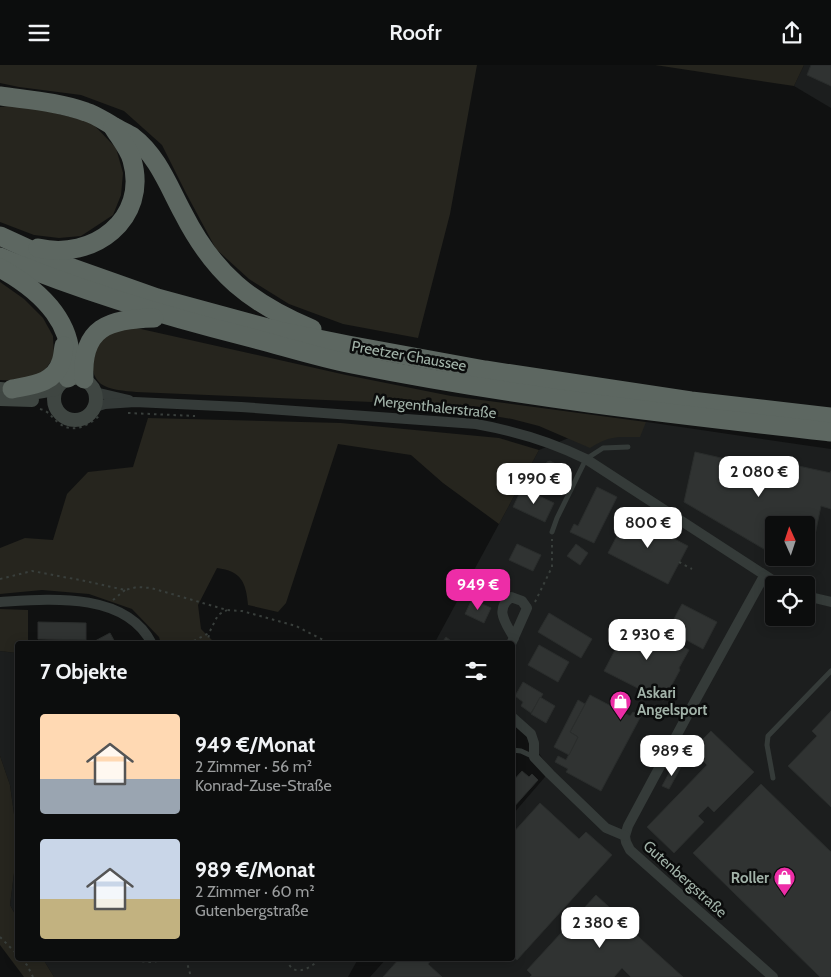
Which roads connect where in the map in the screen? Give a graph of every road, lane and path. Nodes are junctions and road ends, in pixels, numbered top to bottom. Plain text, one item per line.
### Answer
1 (0, 96) edge
2 (112, 125) junction
3 (0, 236) edge
4 (0, 257) edge
5 (0, 268) edge
6 (173, 318) junction
7 (66, 337) junction
8 (348, 345) junction
9 (76, 385) junction
10 (4, 392) edge
11 (135, 402) junction
12 (54, 405) junction
13 (39, 408) dead end
14 (99, 410) junction
15 (127, 413) dead end
16 (204, 416) dead end
17 (831, 417) edge
18 (831, 432) edge
19 (628, 447) dead end
20 (586, 459) junction
21 (552, 532) joint
22 (679, 562) dead end
23 (692, 569) dead end
24 (764, 576) joint
25 (0, 579) edge
26 (125, 590) junction
27 (815, 599) edge
28 (0, 602) edge
29 (831, 602) edge
30 (105, 607) junction
31 (527, 608) junction
32 (227, 610) junction
33 (209, 633) junction
34 (150, 641) edge
35 (194, 641) edge
36 (208, 641) edge
37 (325, 641) edge
38 (513, 641) edge
39 (831, 671) edge
40 (515, 720) edge
41 (515, 750) edge
42 (534, 757) junction
43 (773, 778) dead end
44 (625, 835) junction
45 (0, 937) edge
46 (15, 952) edge
47 (23, 961) edge
48 (140, 961) edge
49 (157, 961) edge
50 (187, 961) edge
51 (288, 961) edge
52 (317, 961) edge
53 (33, 977) edge
54 (192, 977) edge
55 (773, 977) edge

1 - 2 highway
2 - 3 highway
2 - 8 highway
3 - 8 highway, Preetzer Chaussee
4 - 6 highway, Preetzer Chaussee
5 - 7 highway
6 - 9 highway
6 - 18 highway, Preetzer Chaussee
7 - 9 highway
7 - 10 highway
8 - 17 highway, Preetzer Chaussee
9 - 10 main road
9 - 11 street, Mergenthalerstraße
9 - 12 main road
9 - 14 main road
10 - 12 main road
11 - 14 street, Mergenthalerstraße
11 - 20 street, Mergenthalerstraße
12 - 14 main road
13 - 14 path
15 - 16 path
19 - 20 lane
20 - 21 lane
20 - 24 street, Mergenthalerstraße
21 - 31 path
22 - 23 path
24 - 44 street, Gutenbergstraße
25 - 26 path
26 - 30 path
26 - 32 path
27 - 29 street
28 - 30 street
30 - 34 street
31 - 38 street
31 - 38 street
32 - 33 path
32 - 37 path
33 - 35 path
33 - 36 path
39 - 43 lane
40 - 42 street
41 - 42 lane
42 - 44 street
44 - 55 street, Gutenbergstraße
45 - 46 path
47 - 53 path
48 - 49 path
50 - 54 path
51 - 52 path

